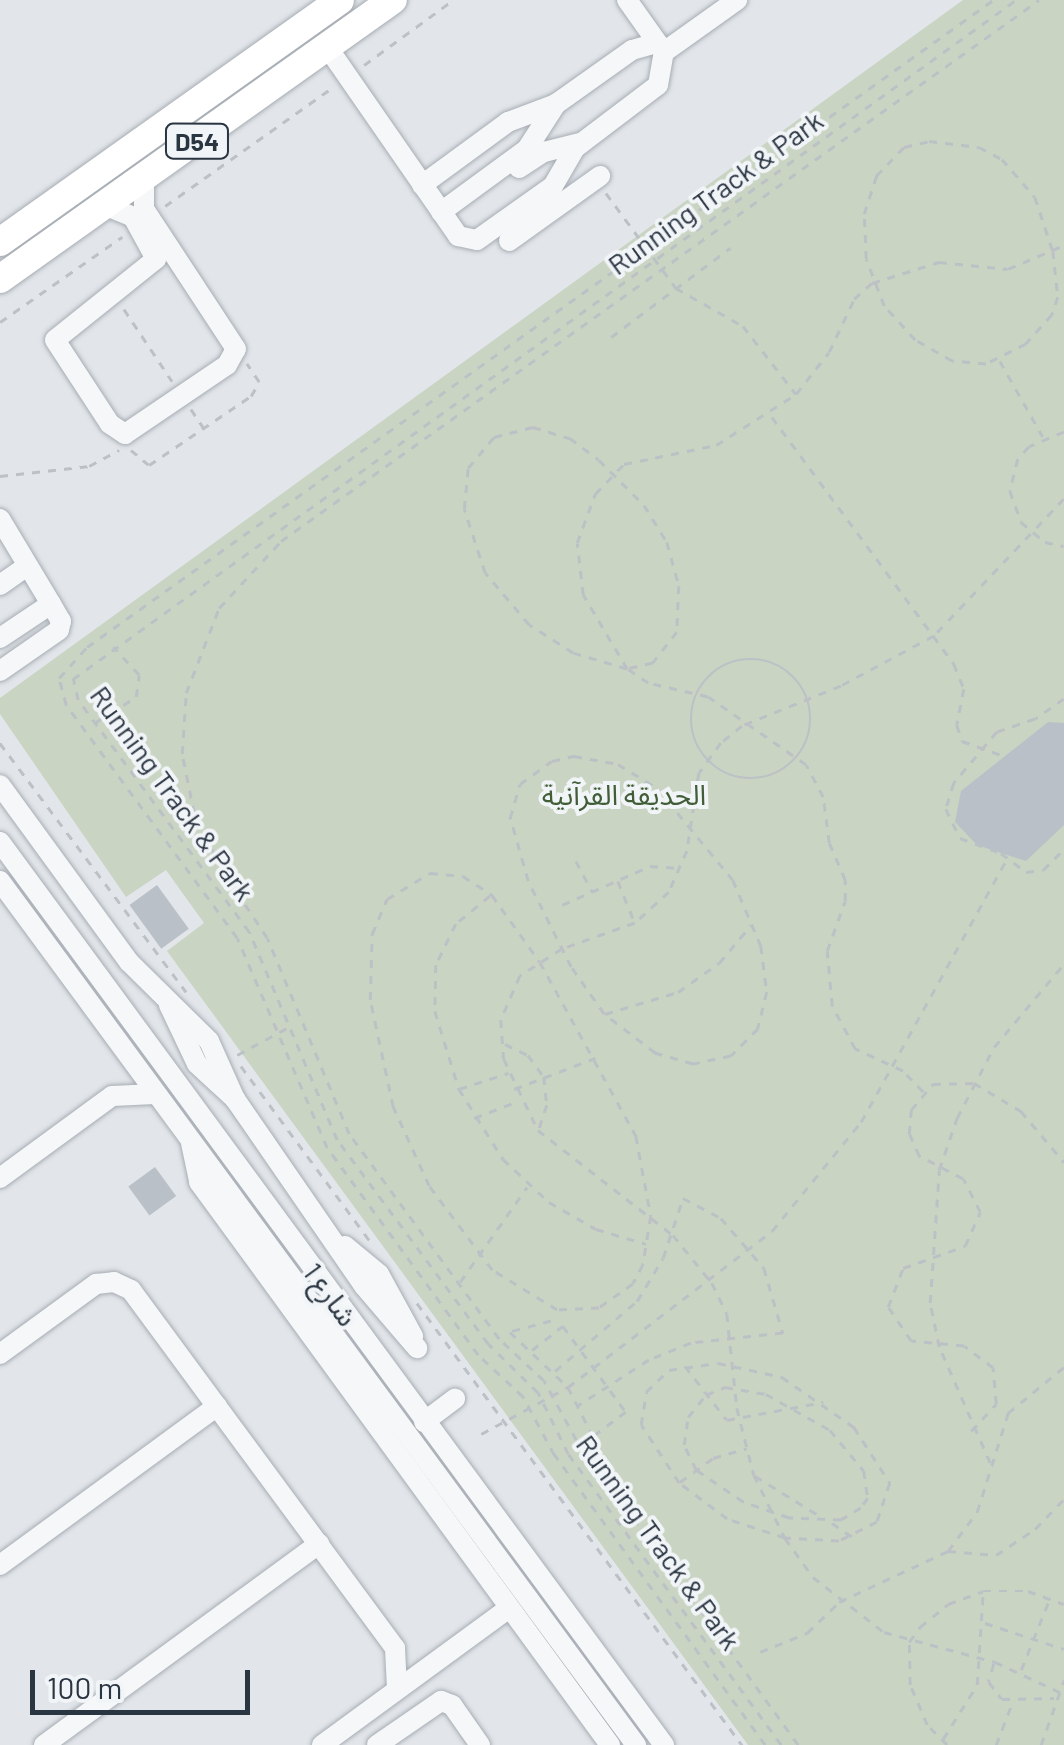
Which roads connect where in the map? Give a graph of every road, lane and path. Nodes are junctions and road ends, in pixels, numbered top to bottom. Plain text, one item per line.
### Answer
1 (340, 0) edge
2 (393, 0) edge
3 (454, 0) edge
4 (627, 0) edge
5 (737, 0) edge
6 (993, 0) edge
7 (1016, 0) edge
8 (1039, 0) edge
9 (361, 13) edge
10 (304, 26) junction
11 (328, 48) junction
12 (661, 48) junction
13 (347, 78) junction
14 (556, 104) junction
15 (581, 142) junction
16 (144, 178) junction
17 (598, 178) joint
18 (422, 185) junction
19 (559, 194) junction
20 (104, 206) junction
21 (444, 216) junction
22 (144, 221) junction
23 (68, 230) junction
24 (508, 241) dead end
25 (0, 242) edge
26 (1064, 245) edge
27 (730, 248) dead end
28 (646, 250) junction
29 (1053, 251) junction
30 (654, 261) junction
31 (662, 271) junction
32 (0, 279) edge
33 (872, 283) junction
34 (676, 288) junction
35 (112, 292) junction
36 (0, 322) edge
37 (611, 337) dead end
38 (236, 349) junction
39 (999, 360) junction
40 (796, 394) junction
41 (182, 396) junction
42 (771, 416) junction
43 (204, 428) junction
44 (1064, 432) edge
45 (1043, 438) junction
46 (613, 474) junction
47 (0, 476) edge
48 (1064, 499) edge
49 (0, 519) edge
50 (1032, 534) junction
51 (1064, 546) edge
52 (26, 567) junction
53 (0, 585) edge
54 (51, 604) junction
55 (934, 636) junction
56 (0, 638) edge
57 (112, 646) junction
58 (627, 669) junction
59 (0, 671) edge
60 (698, 695) junction
61 (808, 699) junction
62 (1064, 699) edge
63 (95, 723) junction
64 (742, 726) junction
65 (0, 743) edge
66 (983, 751) junction
67 (798, 756) junction
68 (1007, 756) dead end
69 (707, 760) junction
70 (0, 785) edge
71 (689, 820) junction
72 (0, 842) edge
73 (1064, 849) edge
74 (1008, 857) junction
75 (576, 861) dead end
76 (681, 868) junction
77 (617, 879) junction
78 (592, 891) junction
79 (4, 895) edge
80 (492, 895) junction
81 (562, 905) dead end
82 (634, 923) junction
83 (752, 924) junction
84 (562, 949) junction
85 (540, 962) junction
86 (1064, 964) edge
87 (178, 1000) junction
88 (604, 1014) junction
89 (289, 1027) junction
90 (138, 1030) junction
91 (276, 1032) junction
92 (503, 1044) junction
93 (127, 1054) junction
94 (596, 1058) junction
95 (894, 1067) junction
96 (509, 1072) junction
97 (544, 1077) junction
98 (974, 1083) junction
99 (514, 1088) junction
100 (459, 1090) junction
101 (922, 1092) junction
102 (155, 1094) junction
103 (112, 1096) junction
104 (520, 1101) junction
105 (474, 1118) junction
106 (538, 1130) junction
107 (191, 1142) junction
108 (1064, 1162) edge
109 (939, 1170) junction
110 (0, 1178) edge
111 (529, 1184) junction
112 (651, 1216) junction
113 (673, 1235) junction
114 (338, 1242) junction
115 (647, 1244) junction
116 (374, 1246) dead end
117 (751, 1250) junction
118 (479, 1255) junction
119 (929, 1257) junction
120 (712, 1282) junction
121 (459, 1284) junction
122 (409, 1293) dead end
123 (552, 1321) dead end
124 (731, 1334) junction
125 (939, 1347) junction
126 (530, 1351) junction
127 (581, 1351) junction
128 (0, 1354) edge
129 (734, 1364) junction
130 (684, 1365) junction
131 (1064, 1367) edge
132 (594, 1368) junction
133 (555, 1371) junction
134 (366, 1380) junction
135 (607, 1386) junction
136 (568, 1387) junction
137 (736, 1387) junction
138 (706, 1395) junction
139 (554, 1396) junction
140 (455, 1400) dead end
141 (825, 1402) junction
142 (544, 1403) junction
143 (217, 1406) junction
144 (578, 1406) junction
145 (530, 1408) junction
146 (798, 1408) junction
147 (502, 1419) junction
148 (740, 1421) junction
149 (424, 1422) junction
150 (376, 1428) junction
151 (971, 1431) junction
152 (480, 1434) dead end
153 (590, 1438) junction
154 (747, 1448) junction
155 (602, 1454) dead end
156 (990, 1464) junction
157 (696, 1470) junction
158 (754, 1476) junction
159 (679, 1483) junction
160 (1064, 1499) edge
161 (770, 1513) junction
162 (829, 1521) junction
163 (853, 1537) junction
164 (784, 1538) junction
165 (318, 1544) junction
166 (948, 1551) junction
167 (0, 1565) edge
168 (983, 1591) junction
169 (1050, 1597) junction
170 (839, 1602) junction
171 (1064, 1604) edge
172 (509, 1608) junction
173 (983, 1622) junction
174 (1035, 1634) junction
175 (909, 1642) junction
176 (395, 1648) junction
177 (1064, 1649) edge
178 (760, 1652) dead end
179 (982, 1660) junction
180 (434, 1662) junction
181 (994, 1662) junction
182 (1021, 1671) junction
183 (1064, 1680) edge
184 (397, 1690) junction
185 (1056, 1690) junction
186 (1064, 1694) edge
187 (1054, 1698) junction
188 (1012, 1702) junction
189 (942, 1740) junction
190 (44, 1745) edge
191 (322, 1745) edge
192 (378, 1745) edge
193 (480, 1745) edge
194 (610, 1745) edge
195 (636, 1745) edge
196 (664, 1745) edge
197 (742, 1745) edge
198 (765, 1745) edge
199 (781, 1745) edge
200 (798, 1745) edge
201 (948, 1745) edge
202 (996, 1745) edge
203 (1041, 1745) edge

1 - 10 main road, D54
2 - 9 main road, D54
3 - 13 path
4 - 12 street
5 - 12 street
6 - 28 path
7 - 30 path, Running Track & Park
8 - 31 path
9 - 11 main road, D54
10 - 23 main road
10 - 25 main road, D54
11 - 13 street
11 - 16 main road, D54
12 - 14 street
12 - 15 street
13 - 18 street
13 - 22 path
14 - 18 street
14 - 21 street
15 - 19 street
15 - 21 street
16 - 20 main road, D54
16 - 22 street
17 - 19 street
17 - 28 path
18 - 21 street
19 - 21 street
19 - 24 street
20 - 22 street
20 - 23 main road, D54
22 - 35 street
22 - 36 path
22 - 38 street
23 - 32 main road, D54
26 - 29 path
27 - 34 path
28 - 30 path
28 - 91 path
29 - 33 path
29 - 33 path
29 - 39 path
30 - 31 path
30 - 57 path, Running Track & Park
31 - 34 path
31 - 121 path
33 - 39 path
33 - 40 path
34 - 37 path
34 - 40 path
35 - 41 path
35 - 41 street
38 - 41 street
38 - 43 path
39 - 45 path
40 - 42 path
41 - 43 path
42 - 46 path
42 - 55 path
43 - 47 path
44 - 45 path
45 - 50 path
46 - 58 path
46 - 58 path
46 - 58 path
48 - 50 path
49 - 52 street
50 - 51 path
50 - 55 path
52 - 53 street
52 - 54 street
54 - 56 street
54 - 59 street
55 - 61 path
55 - 66 path
57 - 63 path, Running Track & Park
57 - 63 path
58 - 60 path
60 - 61 path
60 - 64 path
60 - 69 path
61 - 64 path
61 - 67 path
62 - 66 path
63 - 89 path, Running Track & Park
64 - 67 path
64 - 69 path
65 - 87 path
66 - 68 path
66 - 74 path
67 - 69 path
67 - 95 path
69 - 71 path
70 - 87 street
71 - 76 path
71 - 83 path
71 - 84 path
72 - 90 street, شارع 1
73 - 74 path
74 - 95 path
75 - 78 path
76 - 77 path
76 - 82 path
77 - 78 path
77 - 82 path
78 - 81 path
79 - 93 street, شارع 1
80 - 85 path
80 - 100 path
80 - 118 path
82 - 84 path
83 - 88 path
83 - 88 path
84 - 85 path
84 - 88 path
85 - 92 path
85 - 94 path
86 - 98 path
87 - 90 street
87 - 114 street
89 - 91 path
89 - 142 path, Running Track & Park
90 - 149 street, شارع 1
91 - 116 path
91 - 145 path
92 - 96 path
92 - 97 path
93 - 102 street, شارع 1
93 - 103 street
94 - 97 path
94 - 112 path
95 - 101 path
95 - 117 path
96 - 99 path
96 - 100 path
97 - 99 path
97 - 106 path
98 - 101 path
98 - 108 path
98 - 109 path
99 - 104 path
100 - 105 path
101 - 109 path
102 - 103 street
102 - 107 street, شارع 1
103 - 110 street
104 - 105 path
104 - 106 path
105 - 111 path
106 - 112 path
107 - 134 street, شارع 1
107 - 150 street
109 - 119 path
109 - 119 path
111 - 115 path
111 - 118 path
112 - 113 path
112 - 115 path
113 - 117 path
113 - 120 path
113 - 127 path
114 - 114 street
115 - 118 path
117 - 120 path
117 - 124 path
118 - 121 path
119 - 125 path
119 - 125 path
120 - 124 path
120 - 132 path
121 - 139 path
122 - 147 path
123 - 126 path
124 - 129 path
124 - 135 path
125 - 151 path
125 - 151 path
126 - 127 path
126 - 133 path
127 - 132 path
127 - 133 path
128 - 143 street
129 - 130 path
129 - 137 path
129 - 141 path
130 - 138 path
130 - 159 path
131 - 156 path
132 - 135 path
132 - 136 path
133 - 136 path
134 - 150 street
134 - 195 street, شارع 1
135 - 144 path
135 - 153 path
136 - 139 path
136 - 144 path
137 - 138 path
137 - 146 path
137 - 148 path
138 - 148 path
138 - 157 path
139 - 142 path
139 - 200 path
140 - 149 street
141 - 146 path
141 - 163 path
142 - 145 path
142 - 199 path, Running Track & Park
143 - 165 street
143 - 167 street
144 - 153 path
145 - 147 path
145 - 198 path
146 - 148 path
146 - 162 path
147 - 152 path
147 - 197 path
148 - 154 path
149 - 196 street, شارع 1
150 - 172 street
151 - 156 path
153 - 155 path
154 - 157 path
154 - 158 path
156 - 166 path
157 - 159 path
157 - 161 path
158 - 161 path
158 - 162 path
159 - 164 path
160 - 166 path
161 - 162 path
161 - 164 path
162 - 163 path
163 - 164 path
164 - 170 path
165 - 176 street
165 - 190 street
166 - 170 path
168 - 169 path
168 - 173 path
168 - 175 path
169 - 171 path
169 - 174 path
170 - 175 path
170 - 178 path
172 - 180 street
172 - 194 street
173 - 174 path
173 - 179 path
174 - 177 path
174 - 182 path
175 - 179 path
175 - 189 path
176 - 180 street
176 - 184 street
179 - 181 path
179 - 189 path
180 - 184 street
181 - 182 path
181 - 188 path
182 - 185 path
183 - 185 path
184 - 191 street
185 - 186 path
185 - 187 path
187 - 188 path
187 - 203 path
188 - 202 path
189 - 201 path
192 - 193 street

